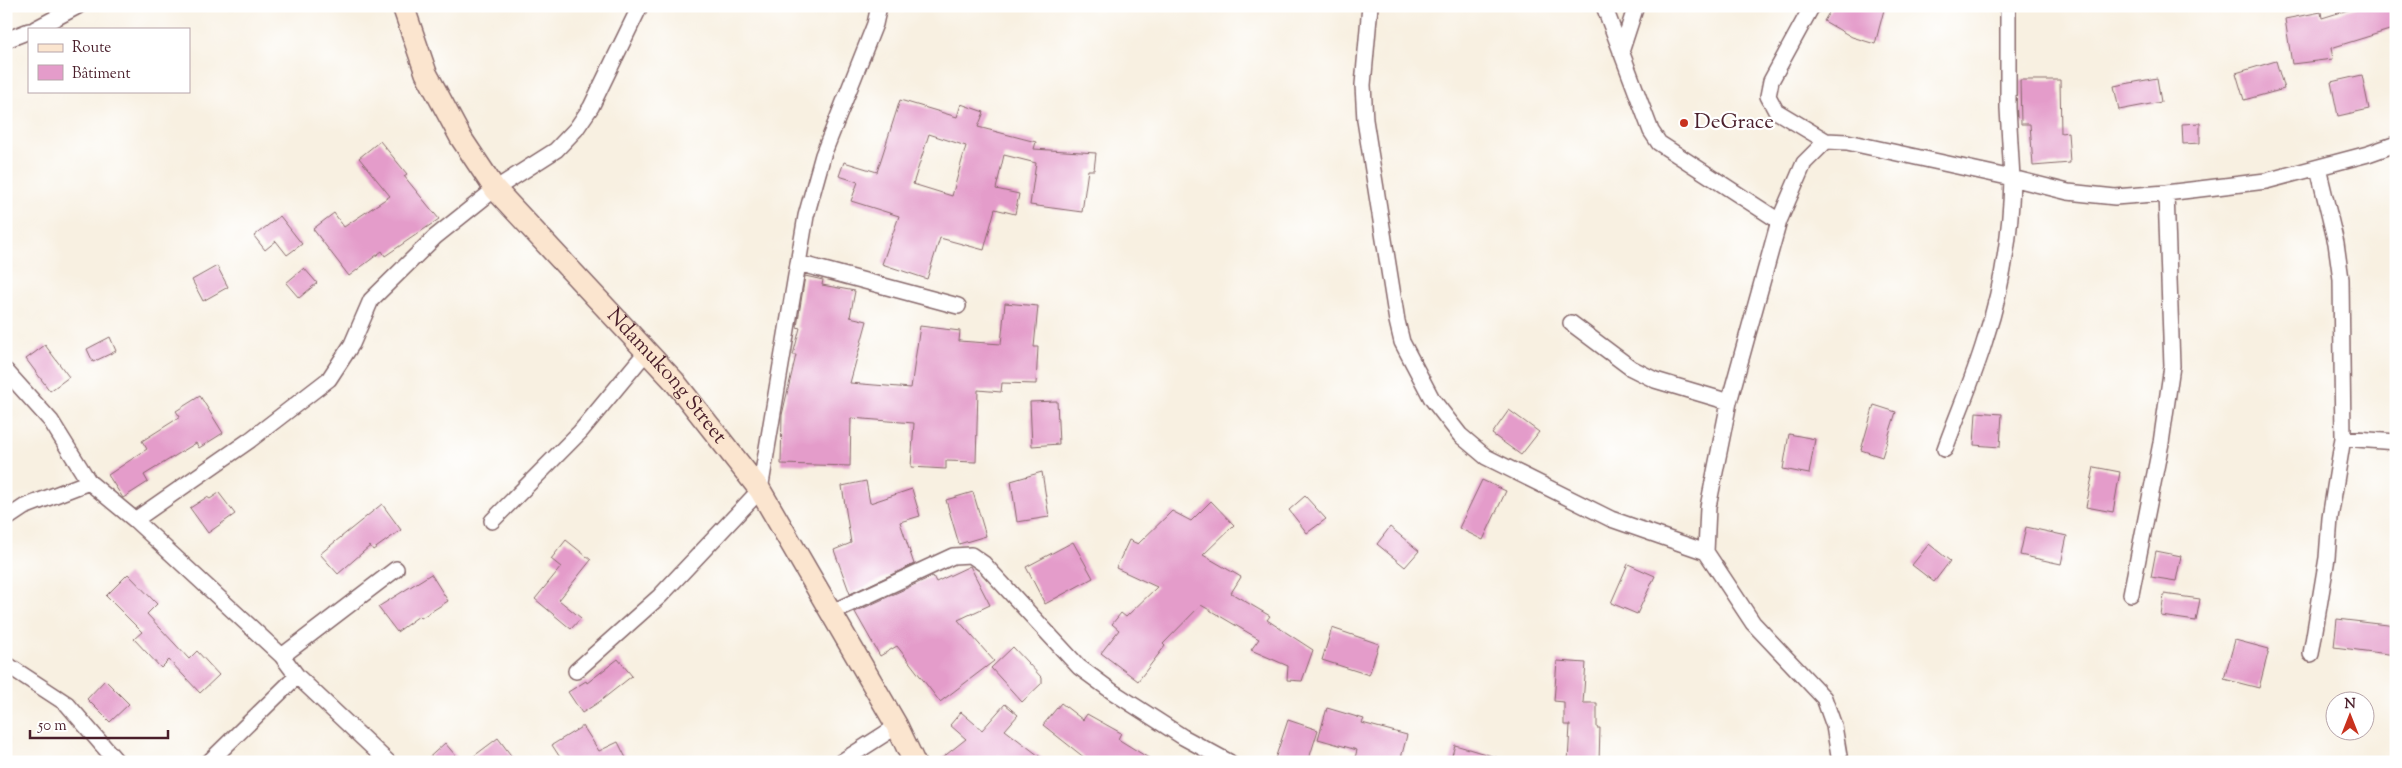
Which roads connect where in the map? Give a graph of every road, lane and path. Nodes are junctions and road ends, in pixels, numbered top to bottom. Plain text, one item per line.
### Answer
1 (78, 6) edge
2 (640, 6) edge
3 (879, 6) edge
4 (1370, 6) edge
5 (1604, 6) edge
6 (1636, 6) edge
7 (1812, 6) edge
8 (2008, 6) edge
9 (402, 9) edge
10 (37, 28) edge
11 (28, 31) edge
12 (6, 40) edge
13 (1621, 52) junction
14 (1826, 141) junction
15 (2396, 144) edge
16 (2318, 168) junction
17 (2012, 178) junction
18 (495, 189) junction
19 (2166, 193) junction
20 (1779, 221) junction
21 (798, 263) junction
22 (958, 306) dead end
23 (1571, 323) dead end
24 (647, 351) junction
25 (6, 371) edge
26 (1728, 402) junction
27 (2343, 438) junction
28 (2396, 442) edge
29 (1945, 449) dead end
30 (89, 482) junction
31 (760, 490) junction
32 (6, 518) edge
33 (136, 520) junction
34 (492, 520) dead end
35 (1706, 552) junction
36 (396, 569) dead end
37 (2131, 594) dead end
38 (830, 613) junction
39 (2311, 654) dead end
40 (282, 656) junction
41 (6, 664) edge
42 (576, 671) dead end
43 (297, 676) junction
44 (897, 726) junction
45 (117, 762) edge
46 (209, 762) edge
47 (388, 762) edge
48 (840, 762) edge
49 (914, 762) edge
50 (1229, 762) edge
51 (1840, 762) edge

1 - 10 street
2 - 18 street
3 - 21 street
4 - 35 street
5 - 13 street
6 - 13 street
7 - 14 street
8 - 17 street
9 - 18 main road, Ndamukong Street
11 - 12 street
13 - 20 street
14 - 17 street
14 - 20 street
15 - 16 street
16 - 19 street
16 - 27 street
17 - 19 street
17 - 29 street
18 - 24 main road, Ndamukong Street
18 - 33 street
19 - 37 street
20 - 26 street
21 - 22 street
21 - 31 street
23 - 26 street
24 - 31 main road, Ndamukong Street
24 - 34 street
25 - 30 street
26 - 35 street
27 - 28 street
27 - 39 street
30 - 32 street
30 - 33 street
31 - 38 main road, Ndamukong Street
31 - 42 street
33 - 40 street
35 - 51 street
36 - 40 street
38 - 44 main road, Ndamukong Street
38 - 50 street
40 - 43 street
41 - 45 street
43 - 46 street
43 - 47 street
44 - 48 street
44 - 49 main road, Ndamukong Street

